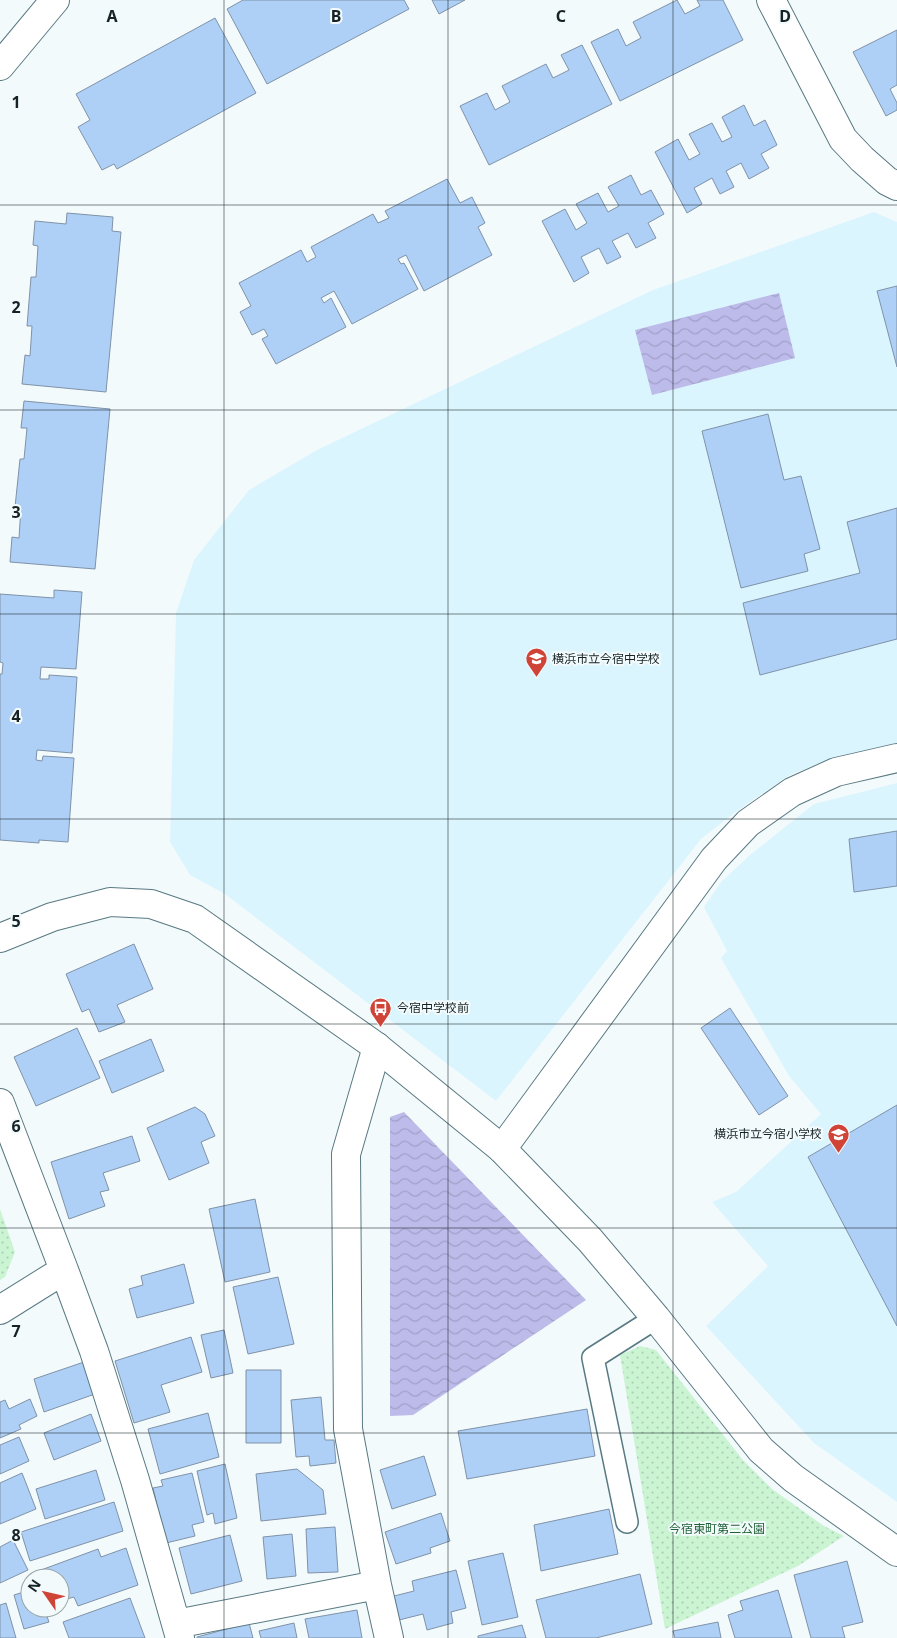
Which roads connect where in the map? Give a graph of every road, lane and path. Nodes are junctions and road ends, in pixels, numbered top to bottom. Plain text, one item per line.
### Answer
1 (55, 0) edge
2 (772, 0) edge
3 (0, 66) edge
4 (897, 186) edge
5 (897, 758) edge
6 (0, 938) edge
7 (378, 1047) junction
8 (0, 1103) edge
9 (502, 1149) junction
10 (64, 1270) junction
11 (0, 1310) edge
12 (656, 1318) junction
13 (627, 1522) dead end
14 (897, 1552) edge
15 (377, 1585) junction
16 (178, 1631) edge
17 (389, 1638) edge

1 - 3 street
2 - 4 street
5 - 9 street
6 - 7 street
7 - 9 street
7 - 15 street
8 - 10 street
9 - 12 street
10 - 11 street
10 - 16 street
12 - 13 lane
12 - 14 street
15 - 16 street
15 - 17 street

